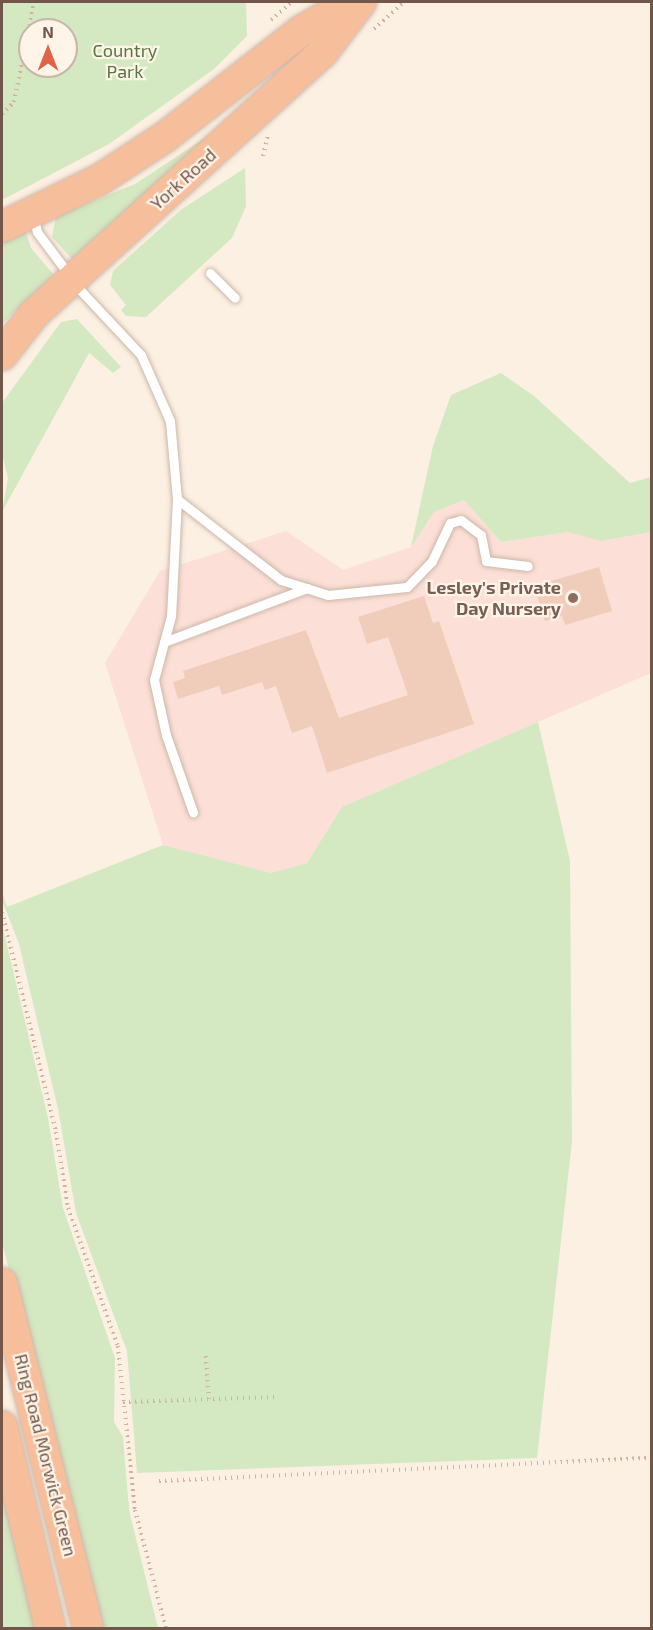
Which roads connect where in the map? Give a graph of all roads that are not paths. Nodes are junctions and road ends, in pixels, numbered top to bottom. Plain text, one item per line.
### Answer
1 (351, 2) edge
2 (361, 2) edge
3 (33, 214) junction
4 (2, 227) edge
5 (210, 273) dead end
6 (72, 279) junction
7 (235, 298) dead end
8 (2, 355) edge
9 (177, 500) junction
10 (528, 567) dead end
11 (307, 588) junction
12 (164, 642) junction
13 (193, 812) dead end
14 (2, 1283) edge
15 (2, 1426) edge
16 (50, 1629) edge
17 (88, 1629) edge

1 - 3 highway
2 - 6 highway, York Road
3 - 4 highway
3 - 6 lane
5 - 7 lane
6 - 8 highway, York Road
6 - 9 lane
9 - 11 lane
9 - 12 lane
10 - 11 lane
11 - 12 lane
12 - 13 lane
14 - 17 highway, Ring Road Morwick Green
15 - 16 highway, Ring Road Morwick Green

